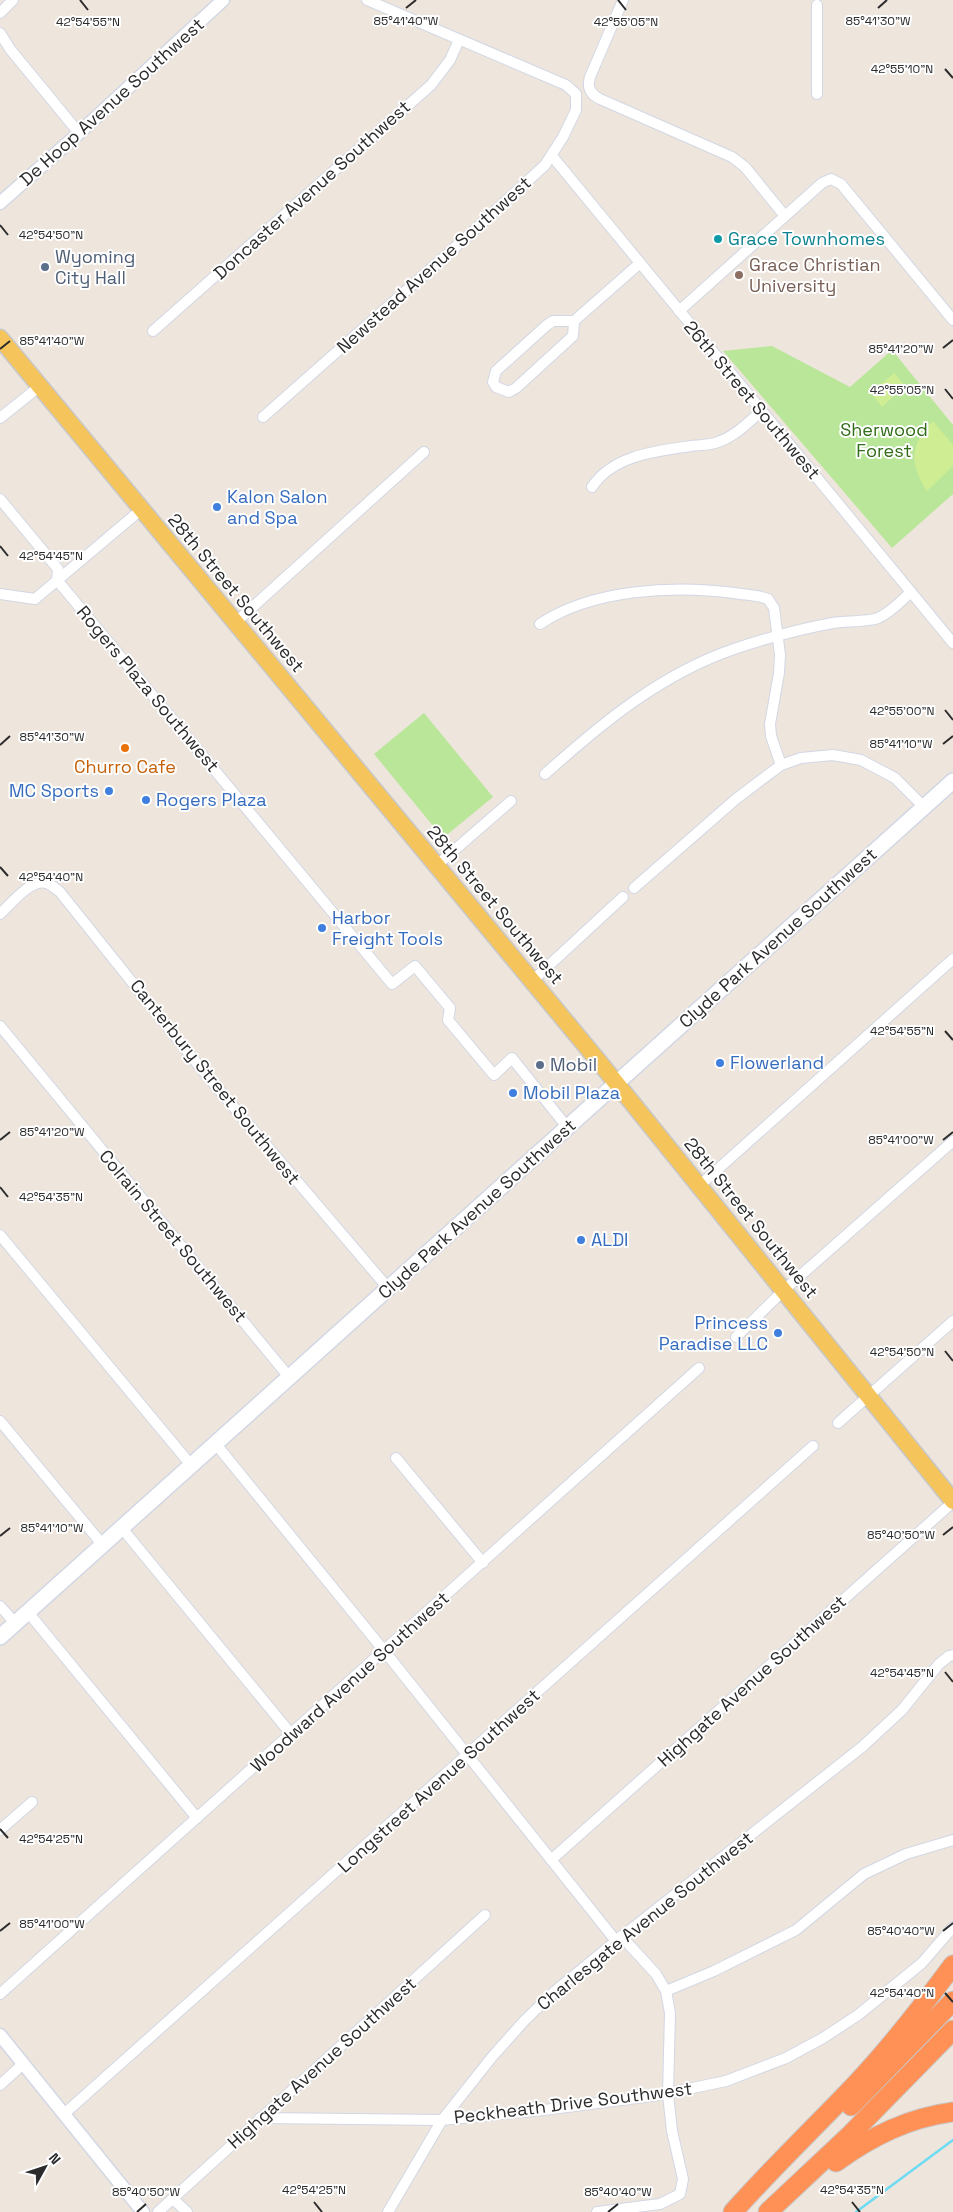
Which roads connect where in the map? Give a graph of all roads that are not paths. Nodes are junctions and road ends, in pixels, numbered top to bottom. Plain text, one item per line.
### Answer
1 (13, 0) edge
2 (223, 0) edge
3 (367, 0) edge
4 (623, 0) edge
5 (817, 5) dead end
6 (0, 13) edge
7 (0, 33) edge
8 (460, 40) junction
9 (817, 94) dead end
10 (79, 133) junction
11 (552, 156) junction
12 (0, 203) edge
13 (785, 216) junction
14 (639, 264) junction
15 (679, 311) junction
16 (953, 320) edge
17 (574, 321) junction
18 (153, 331) dead end
19 (0, 338) edge
20 (40, 386) junction
21 (761, 411) junction
22 (263, 417) dead end
23 (0, 418) edge
24 (424, 452) dead end
25 (592, 487) dead end
26 (0, 499) edge
27 (142, 510) junction
28 (58, 580) junction
29 (911, 592) junction
30 (0, 594) edge
31 (236, 622) junction
32 (540, 624) dead end
33 (778, 635) junction
34 (953, 643) edge
35 (781, 765) junction
36 (546, 774) dead end
37 (953, 781) edge
38 (511, 801) dead end
39 (924, 807) junction
40 (436, 866) junction
41 (634, 888) dead end
42 (624, 897) dead end
43 (0, 914) edge
44 (953, 959) edge
45 (532, 981) junction
46 (0, 1026) edge
47 (616, 1083) junction
48 (567, 1127) junction
49 (953, 1141) edge
50 (699, 1186) junction
51 (0, 1235) edge
52 (388, 1288) junction
53 (784, 1290) junction
54 (953, 1321) edge
55 (736, 1337) dead end
56 (699, 1368) dead end
57 (289, 1377) junction
58 (869, 1396) junction
59 (0, 1421) edge
60 (838, 1423) dead end
61 (215, 1443) junction
62 (813, 1446) dead end
63 (396, 1458) dead end
64 (191, 1465) junction
65 (953, 1501) edge
66 (121, 1528) junction
67 (102, 1544) junction
68 (483, 1563) junction
69 (0, 1606) edge
70 (27, 1611) junction
71 (15, 1624) junction
72 (0, 1637) edge
73 (385, 1651) junction
74 (953, 1655) edge
75 (291, 1734) junction
76 (468, 1755) junction
77 (32, 1802) dead end
78 (197, 1818) junction
79 (0, 1830) edge
80 (953, 1840) edge
81 (551, 1860) junction
82 (485, 1915) dead end
83 (953, 1927) edge
84 (619, 1938) junction
85 (953, 1965) edge
86 (666, 1991) junction
87 (0, 1994) edge
88 (953, 2001) edge
89 (953, 2030) edge
90 (0, 2035) edge
91 (23, 2064) junction
92 (0, 2084) edge
93 (668, 2094) junction
94 (953, 2112) edge
95 (64, 2114) junction
96 (260, 2118) junction
97 (442, 2120) junction
98 (173, 2199) junction
99 (769, 2211) edge
100 (143, 2212) edge
101 (158, 2212) edge
102 (187, 2212) edge
103 (388, 2212) edge
104 (596, 2212) edge
105 (733, 2212) edge
106 (739, 2212) edge

1 - 6 street
2 - 10 street, De Hoop Avenue Southwest
3 - 8 street
4 - 13 street
5 - 9 street
7 - 10 street
8 - 11 street, Newstead Avenue Southwest
8 - 18 street, Doncaster Avenue Southwest
10 - 12 street, De Hoop Avenue Southwest
11 - 14 street, 26th Street Southwest
11 - 22 street, Newstead Avenue Southwest
13 - 15 street
13 - 16 street
14 - 15 street, 26th Street Southwest
14 - 17 street
15 - 21 street, 26th Street Southwest
17 - 17 street
19 - 20 main road, 28th Street Southwest
20 - 23 street
20 - 27 main road, 28th Street Southwest
21 - 25 street
21 - 29 street, 26th Street Southwest
24 - 31 street
26 - 28 street, Rogers Plaza Southwest
27 - 28 street
27 - 31 main road, 28th Street Southwest
28 - 30 street
28 - 48 street, Rogers Plaza Southwest
29 - 33 street
29 - 34 street, 26th Street Southwest
31 - 40 main road, 28th Street Southwest
32 - 33 street
33 - 35 street
33 - 36 street
35 - 39 street
35 - 41 street
37 - 39 main road, Clyde Park Avenue Southwest
38 - 40 street
39 - 47 main road, Clyde Park Avenue Southwest
40 - 45 main road, 28th Street Southwest
42 - 45 street
43 - 52 street, Canterbury Street Southwest
44 - 50 street
45 - 47 main road, 28th Street Southwest
46 - 57 street, Colrain Street Southwest
47 - 48 main road, Clyde Park Avenue Southwest
47 - 50 main road, 28th Street Southwest
48 - 52 main road, Clyde Park Avenue Southwest
49 - 53 street
50 - 53 main road, 28th Street Southwest
51 - 64 street
52 - 57 main road, Clyde Park Avenue Southwest
53 - 55 street
53 - 58 main road, 28th Street Southwest
54 - 58 street
56 - 68 street, Woodward Avenue Southwest
57 - 61 main road, Clyde Park Avenue Southwest
58 - 60 street
58 - 65 main road, 28th Street Southwest
59 - 67 street
61 - 64 main road, Clyde Park Avenue Southwest
61 - 73 street
62 - 76 street, Longstreet Avenue Southwest
63 - 68 street
64 - 66 main road, Clyde Park Avenue Southwest
65 - 81 street, Highgate Avenue Southwest
66 - 67 main road, Clyde Park Avenue Southwest
66 - 75 street
67 - 70 main road, Clyde Park Avenue Southwest
68 - 73 street, Woodward Avenue Southwest
69 - 71 street
70 - 71 main road, Clyde Park Avenue Southwest
70 - 78 street
71 - 72 main road, Clyde Park Avenue Southwest
73 - 75 street, Woodward Avenue Southwest
73 - 76 street
74 - 84 street, Charlesgate Avenue Southwest
75 - 78 street, Woodward Avenue Southwest
76 - 81 street
76 - 95 street, Longstreet Avenue Southwest
77 - 79 street
78 - 87 street, Woodward Avenue Southwest
80 - 86 street
81 - 84 street
82 - 96 street, Highgate Avenue Southwest
83 - 93 street, Peckheath Drive Southwest
84 - 86 street
84 - 97 street, Charlesgate Avenue Southwest
85 - 105 highway
86 - 93 street
88 - 106 highway
89 - 99 highway
90 - 91 street
91 - 92 street
91 - 95 street
93 - 97 street, Peckheath Drive Southwest
93 - 104 street
94 - 99 highway
95 - 100 street
96 - 97 street, Peckheath Drive Southwest
96 - 98 street, Highgate Avenue Southwest
97 - 103 street, Charlesgate Avenue Southwest
98 - 101 street, Highgate Avenue Southwest
98 - 102 street

